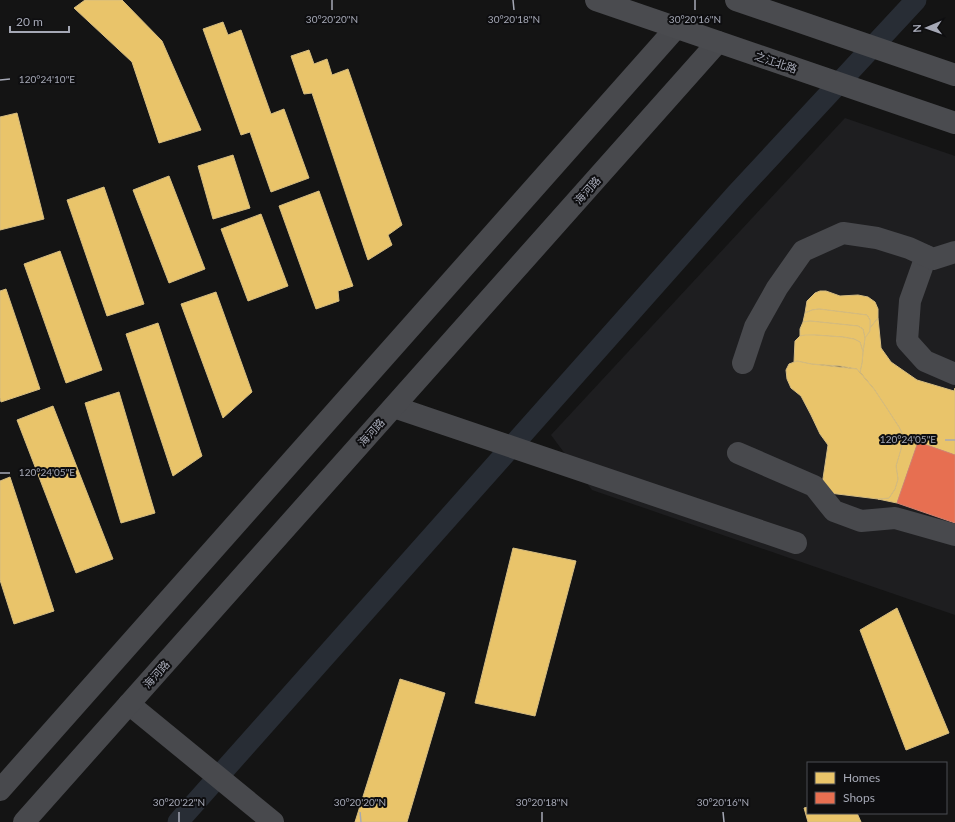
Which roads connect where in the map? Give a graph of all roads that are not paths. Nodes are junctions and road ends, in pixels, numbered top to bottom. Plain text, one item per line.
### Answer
1 (596, 0) edge
2 (736, 0) edge
3 (676, 28) junction
4 (718, 42) junction
5 (955, 75) edge
6 (955, 123) edge
7 (955, 252) edge
8 (926, 256) junction
9 (743, 363) dead end
10 (955, 374) edge
11 (394, 407) junction
12 (738, 453) dead end
13 (955, 535) edge
14 (796, 543) dead end
15 (129, 704) junction
16 (0, 790) edge
17 (24, 822) edge
18 (273, 822) edge

1 - 3 main road, 之江北路
2 - 5 main road
3 - 4 main road, 之江北路
3 - 16 street
4 - 6 main road, 之江北路
4 - 11 street, 海河路
7 - 8 street
8 - 9 street
8 - 10 street
11 - 14 street
11 - 15 street, 海河路
12 - 13 street
15 - 17 street, 海河路
15 - 18 street

